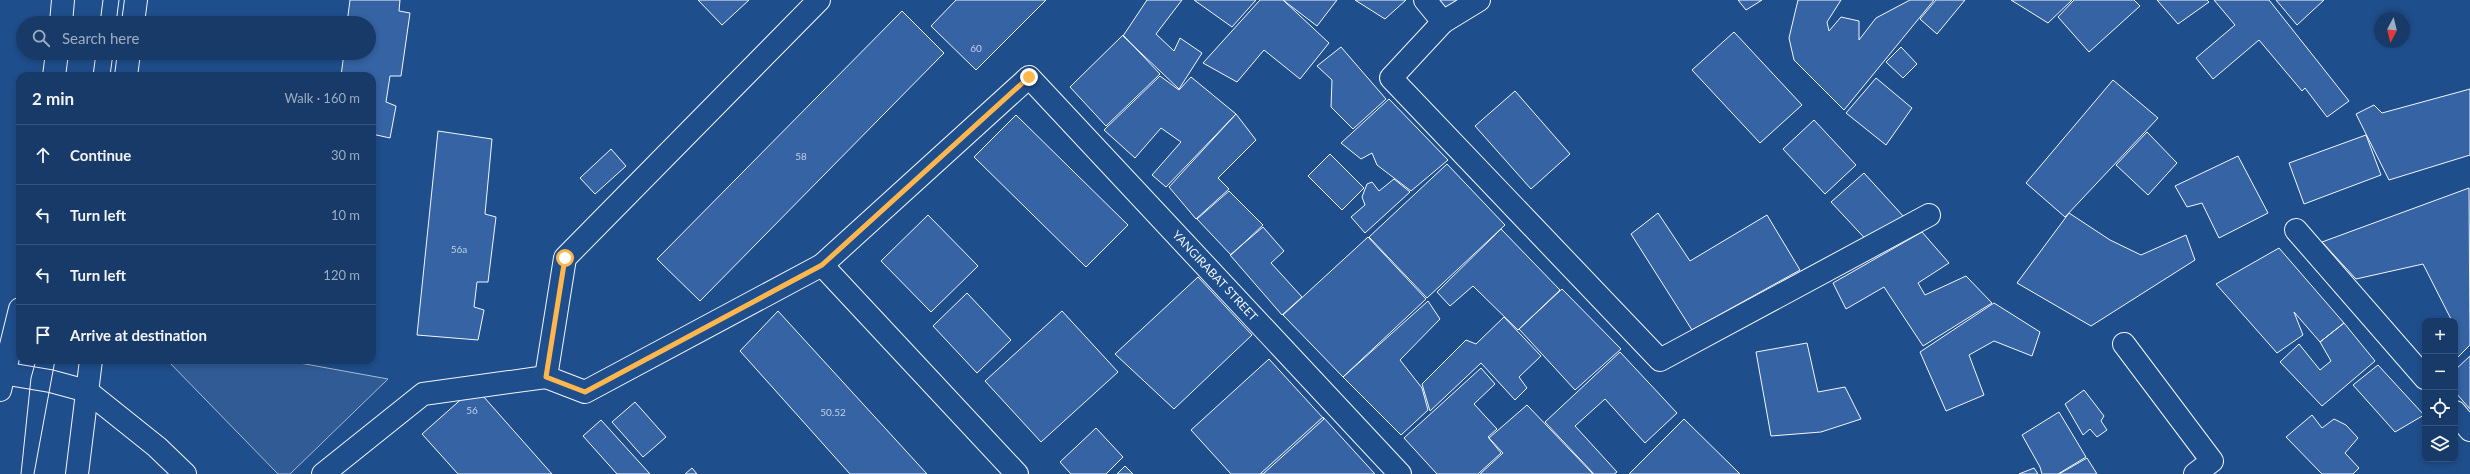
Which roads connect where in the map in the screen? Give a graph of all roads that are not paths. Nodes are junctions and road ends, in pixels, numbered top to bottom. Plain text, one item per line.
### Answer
1 (63, 0) edge
2 (136, 0) edge
3 (819, 0) edge
4 (1425, 0) edge
5 (1479, 0) edge
6 (62, 16) edge
7 (134, 16) edge
8 (1443, 22) junction
9 (56, 60) edge
10 (128, 60) edge
11 (55, 72) edge
12 (127, 72) edge
13 (1929, 215) dead end
14 (2296, 230) dead end
15 (822, 265) junction
16 (16, 324) edge
17 (2124, 344) dead end
18 (90, 364) edge
19 (2422, 375) edge
20 (546, 377) junction
21 (1, 381) edge
22 (87, 391) junction
23 (2458, 416) edge
24 (2470, 430) edge
25 (78, 474) edge
26 (185, 474) edge
27 (323, 474) edge
28 (1017, 474) edge
29 (1400, 474) edge
30 (2195, 474) edge

1 - 6 street
2 - 7 street
3 - 20 street
4 - 8 street
5 - 8 street
8 - 13 street
9 - 11 street
10 - 12 street
14 - 19 street
15 - 20 street
15 - 28 street
15 - 29 street
16 - 21 street
17 - 30 street
18 - 22 street
20 - 27 street
21 - 22 street
22 - 25 street
22 - 26 street
23 - 24 street

